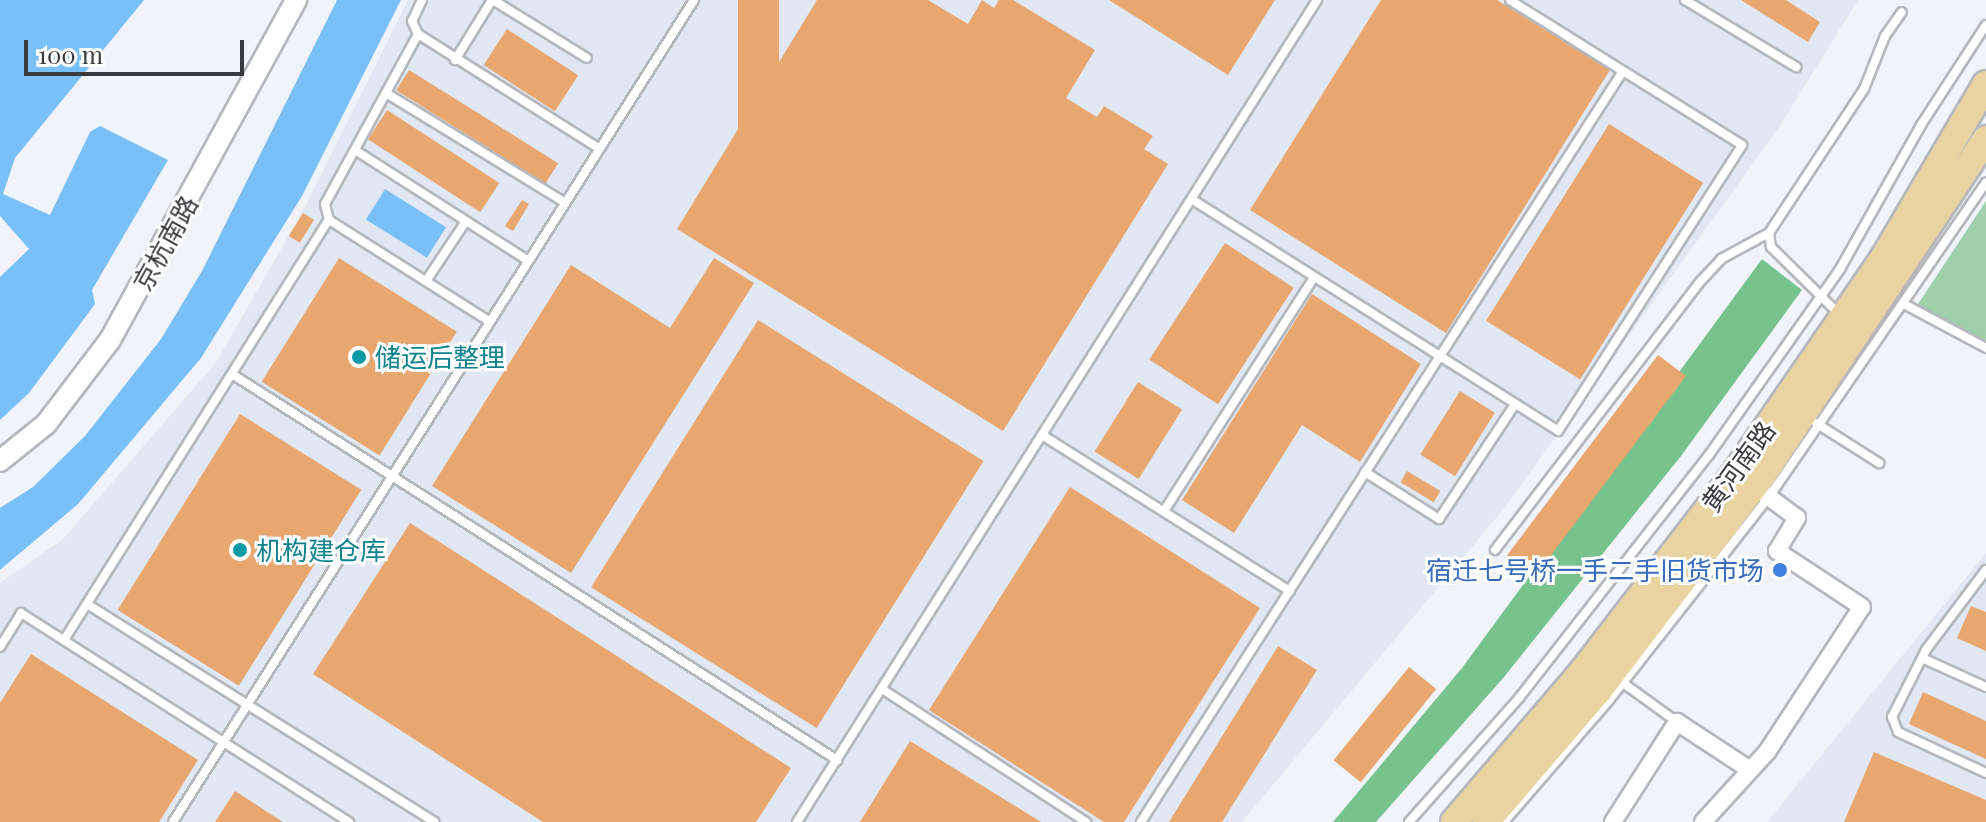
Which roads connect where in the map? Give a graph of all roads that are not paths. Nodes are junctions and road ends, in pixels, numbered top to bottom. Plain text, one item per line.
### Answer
1 (296, 0) edge
2 (422, 0) edge
3 (493, 0) edge
4 (694, 0) edge
5 (1317, 0) edge
6 (1510, 0) edge
7 (1685, 0) edge
8 (1902, 12) dead end
9 (1986, 25) edge
10 (418, 34) junction
11 (587, 58) dead end
12 (455, 60) junction
13 (1796, 67) dead end
14 (1623, 71) junction
15 (1986, 84) edge
16 (386, 93) junction
17 (1986, 139) edge
18 (598, 148) junction
19 (355, 150) junction
20 (1986, 183) edge
21 (1193, 200) junction
22 (564, 202) junction
23 (329, 220) junction
24 (466, 221) junction
25 (1769, 233) junction
26 (527, 260) junction
27 (1314, 277) junction
28 (426, 281) junction
29 (1821, 296) junction
30 (1904, 304) junction
31 (1843, 318) junction
32 (489, 321) junction
33 (1986, 348) edge
34 (1438, 355) junction
35 (232, 374) junction
36 (1515, 404) junction
37 (1812, 420) junction
38 (1042, 435) junction
39 (0, 461) edge
40 (1879, 463) dead end
41 (1365, 472) junction
42 (390, 477) junction
43 (1761, 492) junction
44 (1164, 511) junction
45 (1495, 550) dead end
46 (1986, 570) edge
47 (1290, 591) junction
48 (87, 604) junction
49 (64, 640) junction
50 (0, 647) edge
51 (1922, 658) junction
52 (1616, 678) junction
53 (1986, 687) edge
54 (882, 689) junction
55 (246, 704) junction
56 (1677, 722) junction
57 (224, 742) junction
58 (837, 760) junction
59 (1750, 770) junction
60 (1986, 773) edge
61 (173, 822) edge
62 (349, 822) edge
63 (434, 822) edge
64 (797, 822) edge
65 (1086, 822) edge
66 (1141, 822) edge
67 (1409, 822) edge
68 (1454, 822) edge
69 (1486, 822) edge
70 (1504, 822) edge
71 (1613, 822) edge
72 (1703, 822) edge

1 - 39 street, 京杭南路
2 - 10 lane
3 - 11 lane
3 - 12 lane
4 - 18 lane
5 - 21 lane
6 - 14 lane
7 - 13 lane
8 - 25 lane
9 - 29 lane
10 - 12 lane
10 - 16 lane
12 - 18 lane
14 - 34 lane
14 - 36 lane
15 - 31 main road, 黄河南路
16 - 19 lane
16 - 22 lane
17 - 37 main road, 黄河南路
18 - 22 lane
19 - 23 lane
19 - 24 lane
20 - 30 lane
21 - 27 lane
21 - 38 lane
22 - 26 lane
23 - 28 lane
23 - 35 lane
24 - 26 lane
24 - 28 lane
25 - 29 lane
25 - 45 lane
26 - 32 lane
27 - 34 lane
27 - 44 lane
28 - 32 lane
29 - 31 lane
29 - 67 lane
30 - 33 lane
30 - 37 lane
31 - 68 main road, 黄河南路
32 - 42 lane
34 - 36 lane
34 - 41 lane
35 - 42 lane
35 - 48 lane
36 - 41 lane
37 - 40 lane
37 - 43 main road, 黄河南路
38 - 44 lane
38 - 54 lane
41 - 47 lane
42 - 55 lane
42 - 58 lane
43 - 52 main road, 黄河南路
43 - 59 street
44 - 47 lane
46 - 51 lane
47 - 66 lane
48 - 49 lane
48 - 55 lane
49 - 50 lane
49 - 57 lane
51 - 53 lane
51 - 60 lane
52 - 56 lane
52 - 69 main road, 黄河南路
52 - 70 lane
54 - 58 lane
54 - 65 lane
55 - 57 lane
55 - 63 lane
56 - 59 street
56 - 71 street
57 - 61 lane
57 - 62 lane
58 - 64 lane
59 - 72 street

